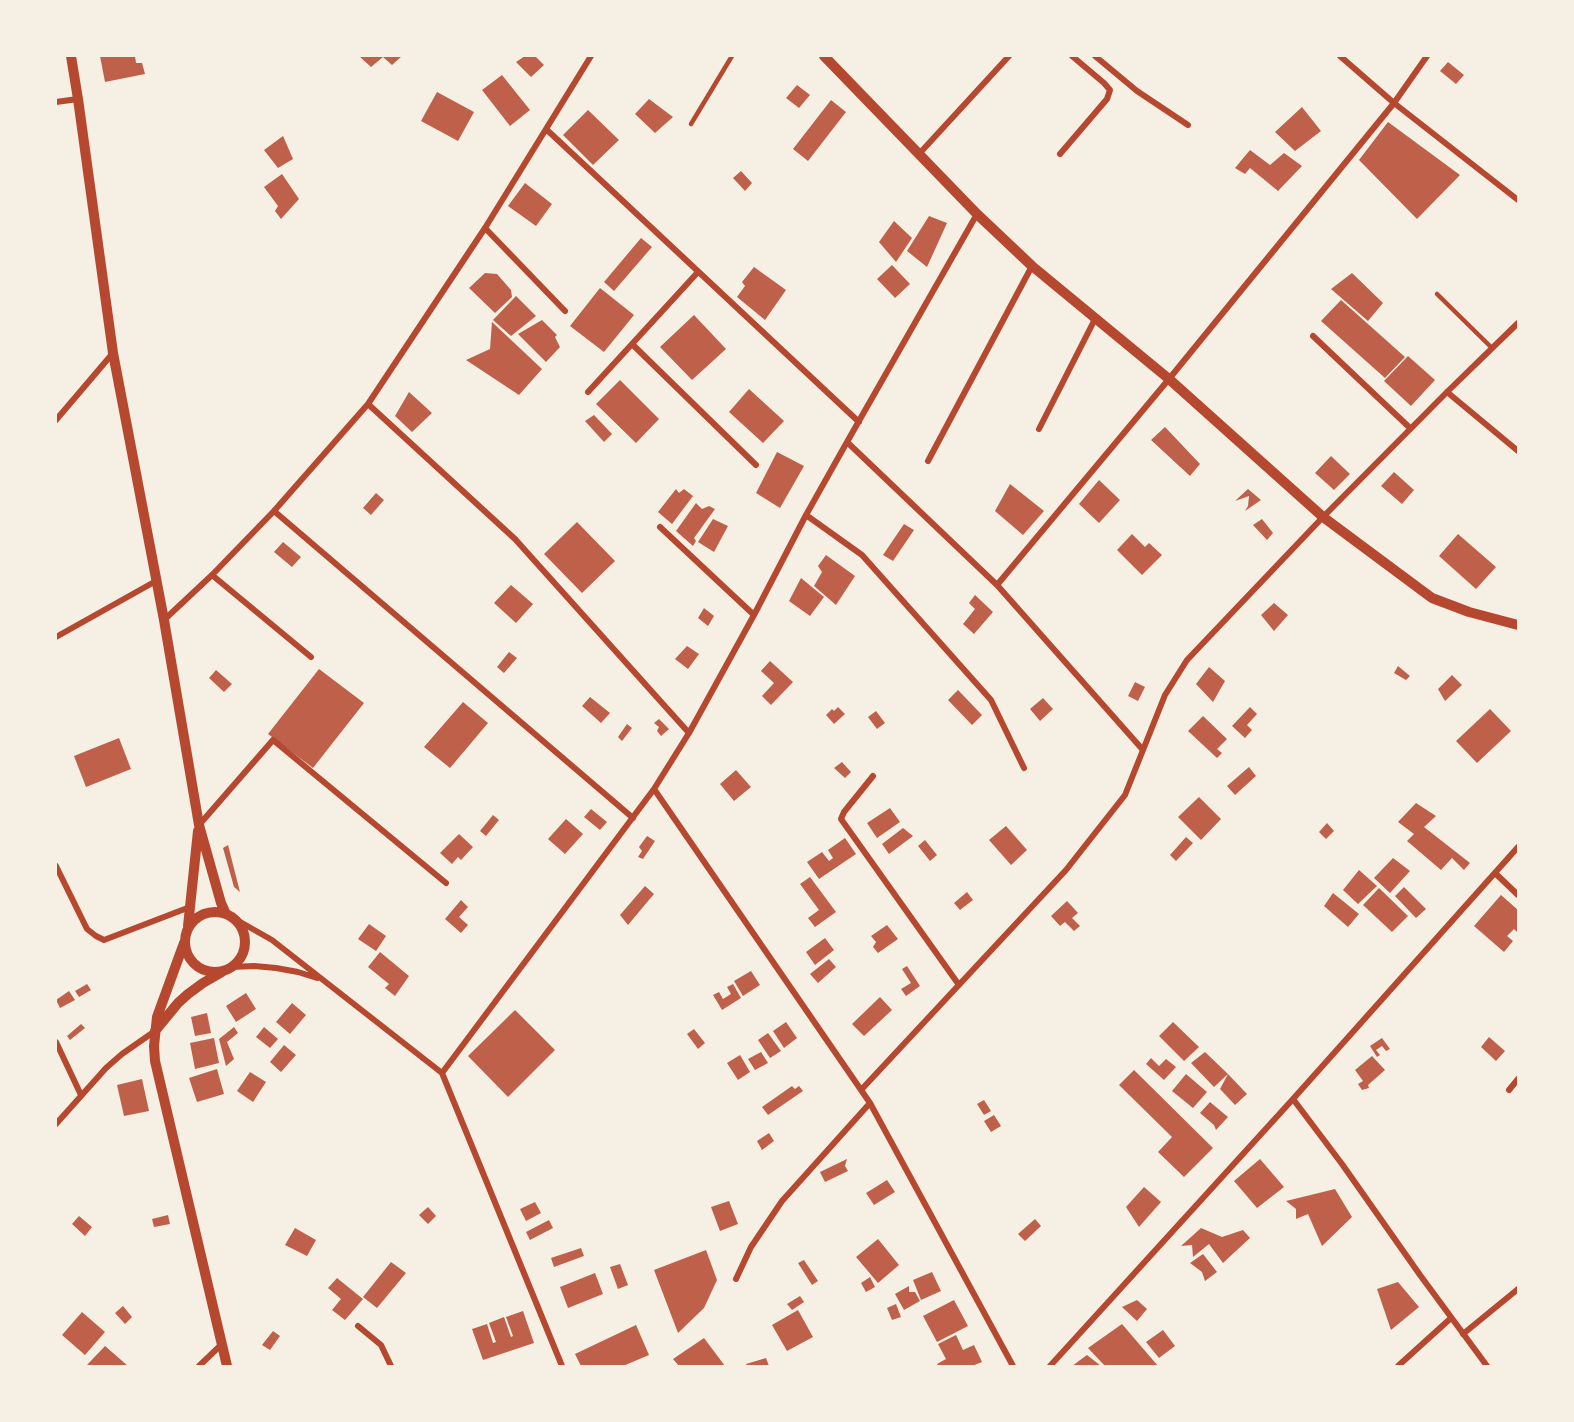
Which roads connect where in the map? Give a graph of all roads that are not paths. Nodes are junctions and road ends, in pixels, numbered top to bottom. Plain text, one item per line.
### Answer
1 (71, 56) edge
2 (591, 56) edge
3 (732, 56) edge
4 (824, 56) edge
5 (1009, 56) edge
6 (1072, 56) edge
7 (1095, 56) edge
8 (1340, 56) edge
9 (1427, 56) edge
10 (78, 99) junction
11 (56, 102) edge
12 (1394, 103) junction
13 (691, 124) dead end
14 (1188, 125) dead end
15 (546, 129) junction
16 (919, 154) junction
17 (1060, 154) dead end
18 (1518, 200) edge
19 (977, 214) junction
20 (485, 228) junction
21 (1032, 266) junction
22 (698, 272) junction
23 (1437, 294) dead end
24 (565, 311) dead end
25 (1095, 319) junction
26 (1518, 323) edge
27 (1312, 336) dead end
28 (632, 344) junction
29 (1492, 348) junction
30 (113, 353) junction
31 (1169, 379) junction
32 (588, 392) dead end
33 (1447, 392) junction
34 (368, 404) junction
35 (56, 420) edge
36 (859, 422) junction
37 (1410, 428) junction
38 (1039, 429) dead end
39 (847, 442) junction
40 (1518, 452) edge
41 (928, 460) dead end
42 (756, 465) dead end
43 (274, 511) junction
44 (806, 515) junction
45 (1323, 517) junction
46 (660, 527) dead end
47 (212, 575) junction
48 (156, 581) junction
49 (997, 585) junction
50 (754, 615) junction
51 (164, 620) junction
52 (1518, 625) edge
53 (56, 637) edge
54 (311, 657) dead end
55 (689, 733) junction
56 (1143, 750) junction
57 (1024, 768) dead end
58 (873, 776) dead end
59 (654, 789) junction
60 (633, 818) junction
61 (199, 825) junction
62 (1518, 847) edge
63 (56, 866) edge
64 (1495, 873) junction
65 (446, 883) dead end
66 (1518, 895) edge
67 (190, 907) junction
68 (231, 917) junction
69 (188, 927) junction
70 (184, 943) junction
71 (229, 968) junction
72 (320, 979) junction
73 (959, 985) junction
74 (155, 1031) junction
75 (56, 1042) edge
76 (442, 1073) junction
77 (1518, 1079) edge
78 (861, 1090) junction
79 (1509, 1090) dead end
80 (81, 1095) junction
81 (1293, 1099) junction
82 (870, 1103) junction
83 (56, 1124) edge
84 (736, 1279) dead end
85 (1518, 1289) edge
86 (1451, 1318) junction
87 (358, 1326) dead end
88 (1463, 1334) junction
89 (223, 1343) junction
90 (198, 1366) edge
91 (227, 1366) edge
92 (392, 1366) edge
93 (562, 1366) edge
94 (1013, 1366) edge
95 (1050, 1366) edge
96 (1398, 1366) edge
97 (1487, 1366) edge

1 - 10 street
2 - 15 street
3 - 13 lane
4 - 16 street
5 - 16 street
6 - 17 street
7 - 14 street
8 - 12 street
9 - 12 street
10 - 11 street
10 - 30 street
12 - 18 street
12 - 31 street
15 - 20 street
15 - 22 street
16 - 19 street
19 - 21 street
19 - 36 street
20 - 24 street
20 - 34 street
21 - 25 street
21 - 41 street
22 - 28 street
22 - 36 street
23 - 29 lane
25 - 31 street
25 - 38 street
26 - 29 street
27 - 37 street
28 - 32 street
28 - 42 street
29 - 33 street
30 - 35 street
30 - 48 street
31 - 45 street
31 - 49 street
33 - 37 street
33 - 40 street
34 - 43 street
34 - 55 street
36 - 39 street
37 - 45 street
39 - 44 street
39 - 49 street
43 - 47 street
43 - 60 street
44 - 50 street
44 - 57 street
45 - 52 street
45 - 56 street
46 - 50 street
47 - 51 street
47 - 54 street
48 - 51 street
48 - 53 street
49 - 56 street
50 - 55 street
51 - 61 street
55 - 59 street
56 - 73 street
58 - 73 street
59 - 60 street
59 - 78 street
60 - 76 street
61 - 65 street
61 - 67 street
61 - 68 street
62 - 64 street
63 - 67 street
64 - 66 street
64 - 81 street
67 - 69 street
68 - 69 street
68 - 71 street
68 - 72 street
69 - 70 street
70 - 71 street
70 - 74 street
71 - 72 street
71 - 74 street
72 - 76 street
73 - 78 street
74 - 80 street
74 - 89 street
75 - 80 street
76 - 93 street
77 - 79 street
78 - 82 street
80 - 83 street
81 - 86 street
81 - 95 street
82 - 84 street
82 - 94 street
85 - 88 street
86 - 88 street
86 - 96 street
87 - 92 street
88 - 97 street
89 - 90 street
89 - 91 street

